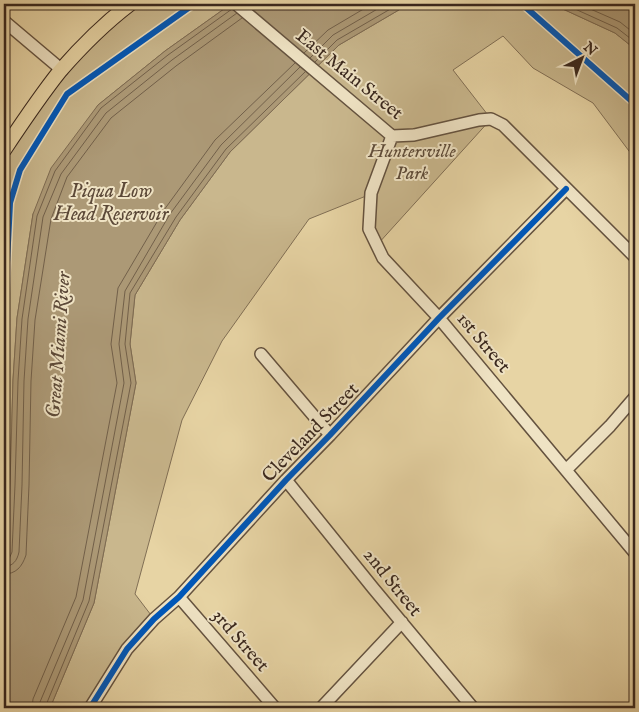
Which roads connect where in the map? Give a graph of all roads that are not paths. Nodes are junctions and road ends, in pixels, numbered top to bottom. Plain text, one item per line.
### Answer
1 (130, 4) edge
2 (236, 4) edge
3 (4, 21) edge
4 (62, 70) junction
5 (392, 136) junction
6 (4, 150) edge
7 (566, 189) junction
8 (635, 257) edge
9 (439, 318) junction
10 (261, 354) dead end
11 (635, 396) edge
12 (330, 435) junction
13 (566, 470) junction
14 (286, 480) junction
15 (635, 553) edge
16 (179, 597) junction
17 (402, 622) junction
18 (90, 708) edge
19 (274, 708) edge
20 (321, 708) edge
21 (473, 708) edge

1 - 4 main road
2 - 5 street, East Main Street
3 - 4 street
4 - 6 main road
5 - 7 street, East Main Street
5 - 9 street, 1st Street
7 - 8 street, East Main Street
7 - 9 street, Cleveland Street
9 - 12 street, Cleveland Street
9 - 13 street, 1st Street
10 - 12 street
11 - 13 street
12 - 14 street, Cleveland Street
13 - 15 street, 1st Street
14 - 16 street, Cleveland Street
14 - 17 street, 2nd Street
16 - 18 street, Cleveland Street
16 - 19 street, 3rd Street
17 - 20 street
17 - 21 street, 2nd Street

